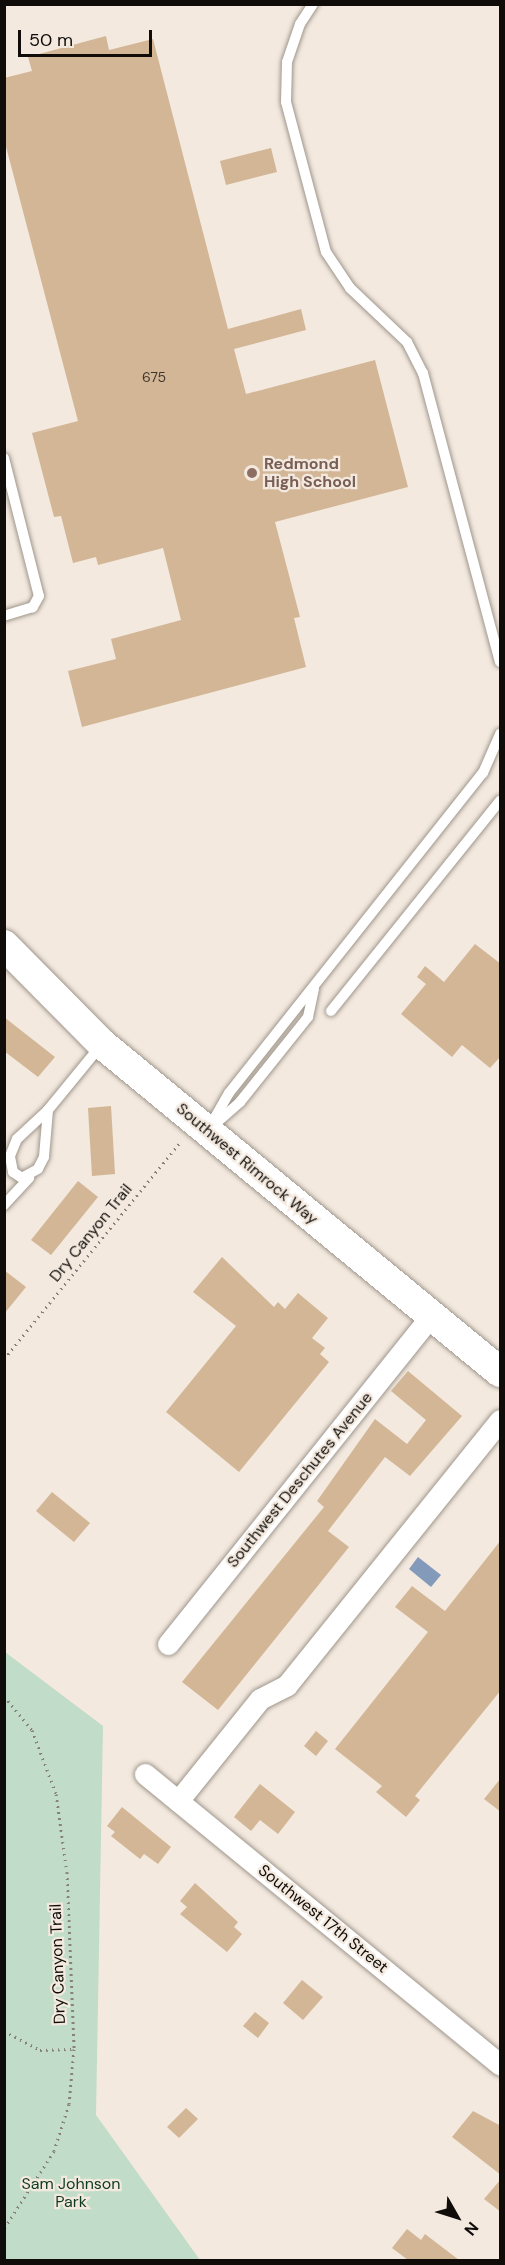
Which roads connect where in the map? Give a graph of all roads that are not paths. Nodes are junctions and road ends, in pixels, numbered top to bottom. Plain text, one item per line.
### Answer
1 (313, 4) edge
2 (4, 458) edge
3 (4, 616) edge
4 (501, 662) edge
5 (501, 734) edge
6 (501, 801) edge
7 (4, 945) edge
8 (331, 1011) dead end
9 (102, 1044) junction
10 (48, 1110) junction
11 (202, 1126) junction
12 (29, 1178) junction
13 (4, 1205) edge
14 (431, 1316) junction
15 (501, 1372) edge
16 (501, 1420) edge
17 (168, 1644) dead end
18 (145, 1774) dead end
19 (178, 1801) junction
20 (501, 2065) edge

1 - 4 lane
2 - 3 lane
5 - 11 lane
6 - 8 lane
7 - 9 main road, Southwest Rimrock Way
9 - 10 lane
9 - 11 main road, Southwest Rimrock Way
10 - 12 lane
10 - 12 lane
11 - 14 main road, Southwest Rimrock Way
12 - 13 lane
14 - 15 main road, Southwest Rimrock Way
14 - 17 street, Southwest Deschutes Avenue
16 - 19 street
18 - 19 street, Southwest 17th Street
19 - 20 street, Southwest 17th Street

